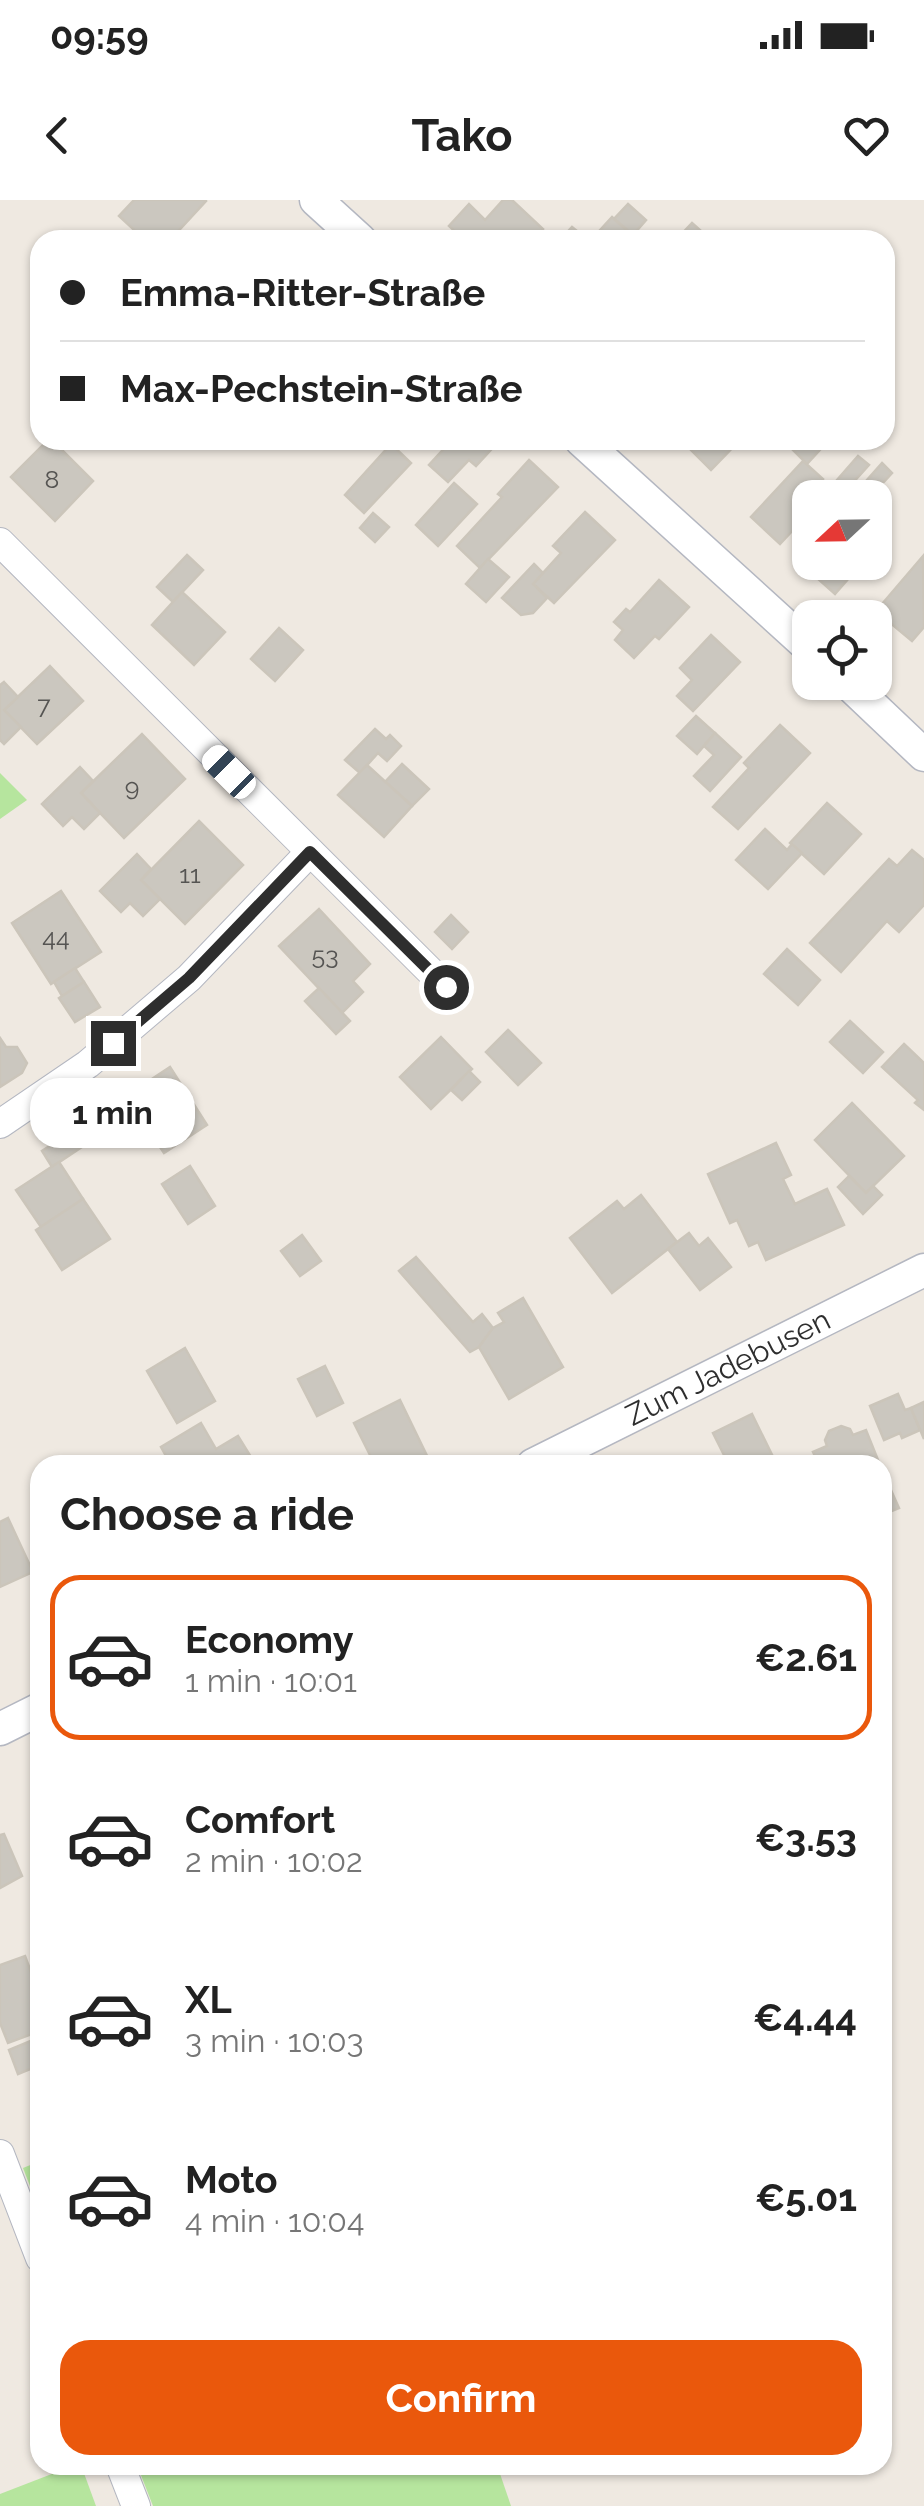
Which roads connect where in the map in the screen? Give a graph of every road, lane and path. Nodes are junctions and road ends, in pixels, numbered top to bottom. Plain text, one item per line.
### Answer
1 (316, 200) edge
2 (349, 230) edge
3 (592, 450) edge
4 (0, 542) edge
5 (792, 632) edge
6 (866, 700) edge
7 (924, 756) edge
8 (310, 852) junction
9 (446, 987) dead end
10 (0, 1124) edge
11 (924, 1270) edge
12 (553, 1455) edge
13 (30, 1714) edge
14 (0, 1729) edge
15 (0, 2154) edge
16 (30, 2232) edge
17 (124, 2475) edge
18 (136, 2506) edge

1 - 2 street
3 - 5 street
4 - 8 street
6 - 7 street
8 - 9 street
8 - 10 street
11 - 12 street, Zum Jadebusen
13 - 14 street
15 - 16 street
17 - 18 street

